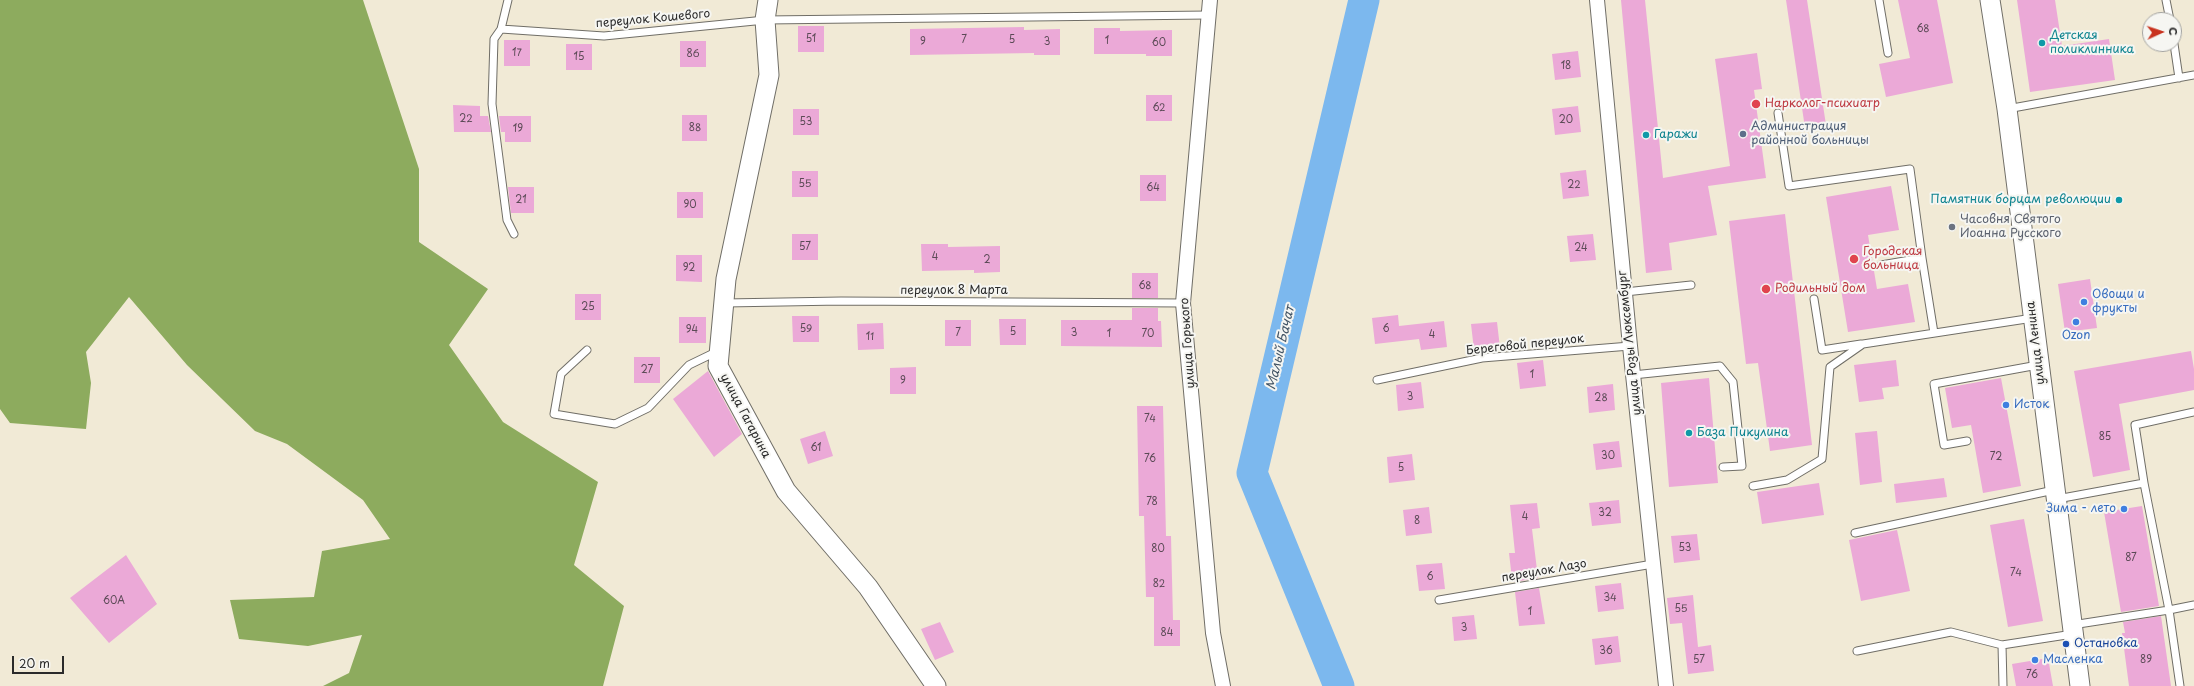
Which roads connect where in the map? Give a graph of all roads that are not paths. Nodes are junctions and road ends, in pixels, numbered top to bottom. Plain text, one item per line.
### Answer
1 (508, 0) edge
2 (768, 0) edge
3 (1210, 0) edge
4 (1597, 0) edge
5 (1879, 0) edge
6 (1990, 0) edge
7 (2166, 0) edge
8 (2168, 12) edge
9 (1209, 15) junction
10 (765, 20) junction
11 (501, 29) junction
12 (2175, 52) edge
13 (1888, 53) dead end
14 (2194, 75) edge
15 (2179, 78) junction
16 (2007, 109) junction
17 (1778, 113) dead end
18 (514, 234) dead end
19 (1922, 258) junction
20 (1881, 265) dead end
21 (1691, 284) dead end
22 (1625, 292) junction
23 (1814, 299) dead end
24 (724, 303) junction
25 (1183, 304) junction
26 (2033, 318) junction
27 (1934, 333) junction
28 (1863, 344) junction
29 (1630, 346) junction
30 (587, 350) dead end
31 (720, 350) junction
32 (2038, 365) junction
33 (1633, 375) junction
34 (1377, 380) dead end
35 (2194, 412) edge
36 (1967, 441) dead end
37 (1723, 467) dead end
38 (2144, 483) junction
39 (1753, 486) dead end
40 (2054, 495) junction
41 (1855, 533) dead end
42 (1653, 564) junction
43 (1439, 600) dead end
44 (2194, 605) edge
45 (2170, 610) junction
46 (2073, 629) junction
47 (2002, 646) junction
48 (1857, 650) dead end
49 (936, 686) edge
50 (1223, 686) edge
51 (1666, 686) edge
52 (2003, 686) edge
53 (2080, 686) edge
54 (2180, 686) edge

1 - 11 lane
2 - 10 street, улица Гагарина
3 - 9 street, улица Горького
4 - 22 street, улица Розы Люксембург
5 - 13 lane
6 - 16 street, улица Ленина
7 - 8 lane
9 - 10 lane, переулок Кошевого
9 - 25 street, улица Горького
10 - 11 lane, переулок Кошевого
10 - 24 street, улица Гагарина
11 - 18 lane
12 - 15 lane
14 - 15 lane
15 - 16 lane
16 - 26 street, улица Ленина
17 - 19 lane
19 - 20 lane
19 - 27 lane
21 - 22 lane
22 - 29 street, улица Розы Люксембург
23 - 28 lane
24 - 25 lane, переулок 8 Марта
24 - 31 street, улица Гагарина
25 - 50 street, улица Горького
26 - 27 lane
26 - 32 street, улица Ленина
27 - 28 lane
28 - 39 lane
29 - 33 street, улица Розы Люксембург
29 - 34 lane, Береговой переулок
30 - 31 lane
31 - 49 street, улица Гагарина
32 - 36 lane
32 - 40 street, улица Ленина
33 - 37 lane
33 - 42 street, улица Розы Люксембург
35 - 38 lane
38 - 40 lane
38 - 45 lane
40 - 41 lane
40 - 46 street, улица Ленина
42 - 43 lane, переулок Лазо
42 - 51 street, улица Розы Люксембург
44 - 45 lane
45 - 46 lane
45 - 54 lane
46 - 47 lane
46 - 53 street, улица Ленина
47 - 48 lane
47 - 52 lane

